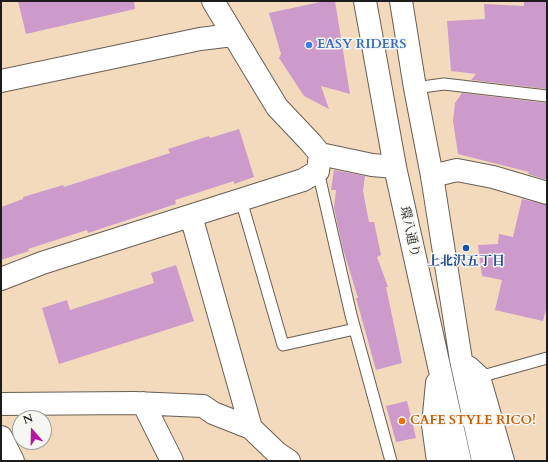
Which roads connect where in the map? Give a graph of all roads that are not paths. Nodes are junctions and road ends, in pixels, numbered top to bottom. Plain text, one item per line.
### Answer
1 (213, 1) edge
2 (365, 1) edge
3 (401, 1) edge
4 (233, 35) junction
5 (1, 81) edge
6 (415, 88) junction
7 (547, 96) edge
8 (319, 163) junction
9 (395, 167) junction
10 (432, 176) junction
11 (547, 193) edge
12 (241, 200) junction
13 (191, 216) junction
14 (1, 279) edge
15 (355, 328) junction
16 (547, 358) edge
17 (461, 360) junction
18 (439, 364) junction
19 (480, 377) junction
20 (143, 403) junction
21 (1, 404) edge
22 (251, 428) junction
23 (1, 437) edge
24 (13, 461) edge
25 (172, 461) edge
26 (289, 461) edge
27 (391, 461) edge
28 (438, 461) edge
29 (460, 461) edge
30 (483, 461) edge
31 (503, 461) edge

1 - 4 street
2 - 9 street, 環八通り
3 - 6 street
4 - 5 street
4 - 8 street
6 - 7 lane
6 - 10 street
8 - 9 street
8 - 12 street
8 - 15 lane
9 - 18 street, 環八通り
10 - 11 street
10 - 17 street
12 - 13 street
12 - 15 lane
13 - 14 street
13 - 22 street
15 - 27 lane
16 - 19 lane
17 - 19 street
17 - 30 street
18 - 28 street
18 - 29 street, 環八通り
19 - 31 street
20 - 21 street
20 - 22 street
20 - 25 street
22 - 26 street
23 - 24 street

